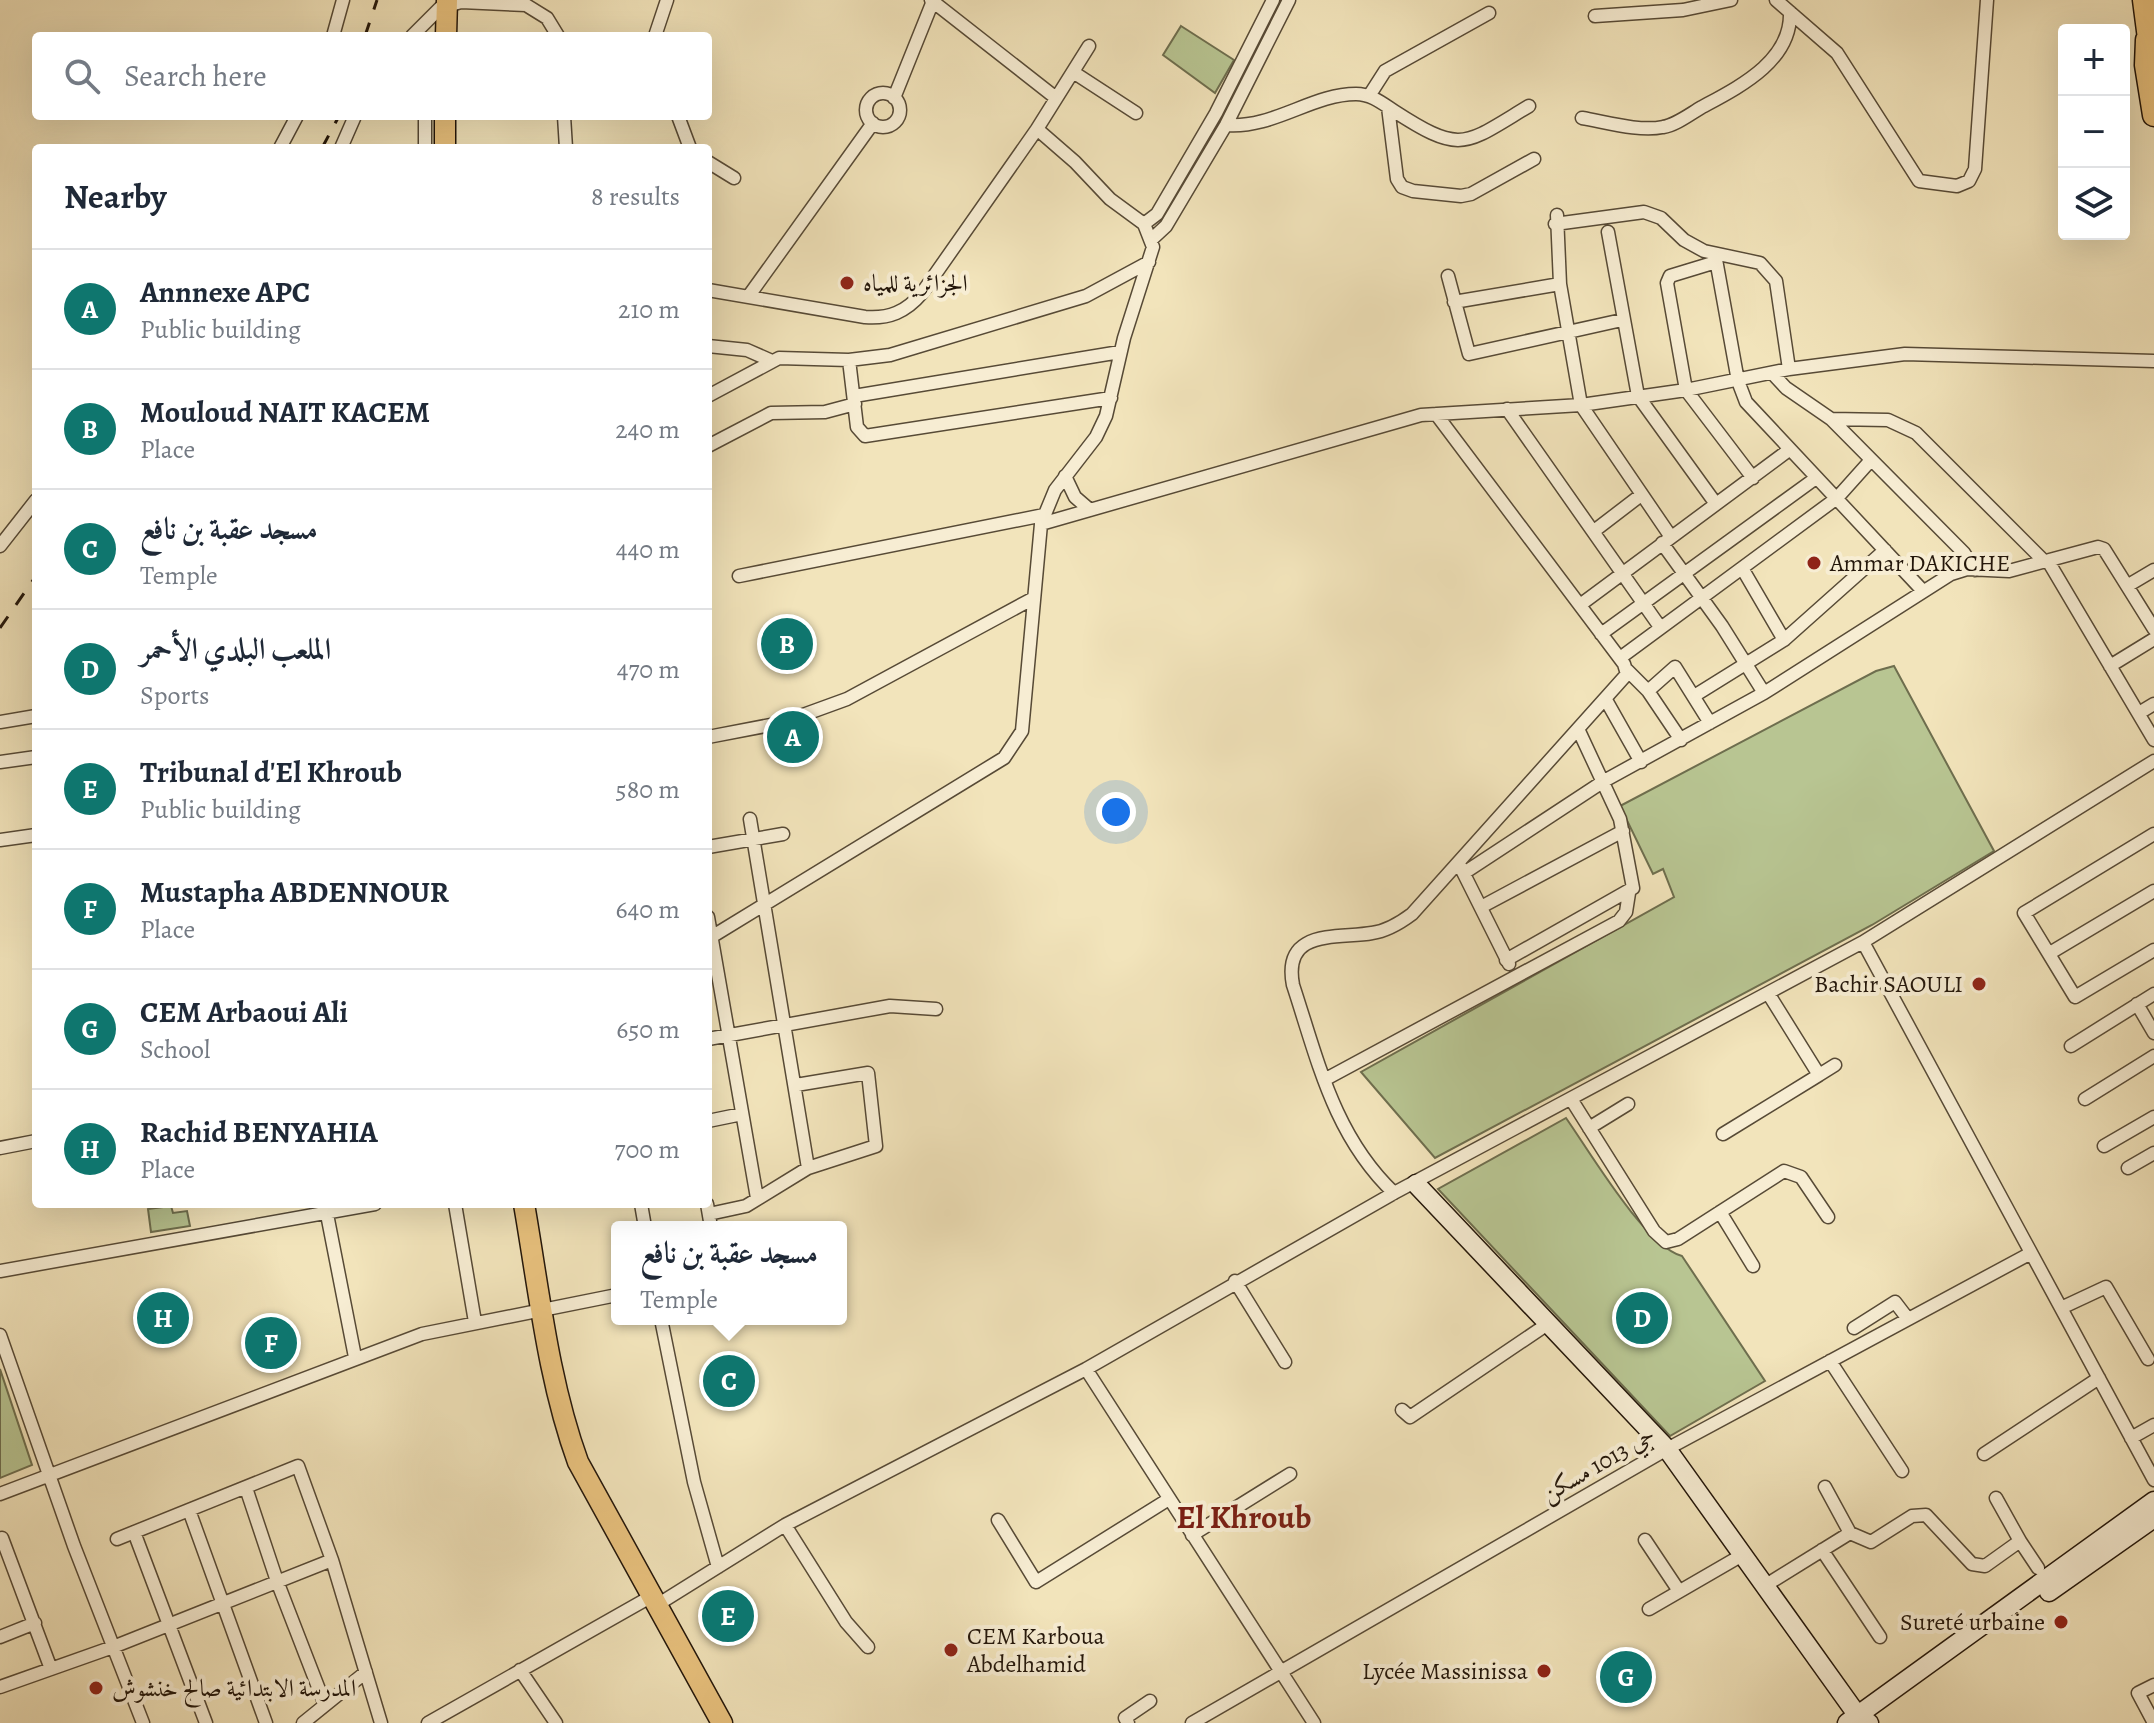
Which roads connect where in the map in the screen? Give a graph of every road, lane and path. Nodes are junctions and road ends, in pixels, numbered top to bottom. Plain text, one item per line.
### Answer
1 (343, 0) edge
2 (667, 0) edge
3 (1273, 0) edge
4 (1289, 0) edge
5 (1731, 0) edge
6 (1776, 0) edge
7 (1987, 0) edge
8 (2144, 0) edge
9 (932, 1) edge
10 (447, 2) edge
11 (538, 5) edge
12 (1790, 12) junction
13 (1489, 13) dead end
14 (1595, 16) dead end
15 (334, 32) edge
16 (416, 32) edge
17 (446, 32) edge
18 (555, 32) edge
19 (656, 32) edge
20 (2147, 40) junction
21 (1089, 46) dead end
22 (2154, 67) edge
23 (1073, 72) junction
24 (1369, 96) junction
25 (894, 98) junction
26 (1056, 98) junction
27 (1529, 106) dead end
28 (1388, 107) junction
29 (1136, 113) dead end
30 (2154, 115) edge
31 (1582, 118) dead end
32 (295, 120) edge
33 (353, 120) edge
34 (425, 120) edge
35 (445, 120) edge
36 (564, 120) edge
37 (680, 120) edge
38 (873, 123) junction
39 (1226, 125) junction
40 (1037, 129) junction
41 (282, 144) edge
42 (343, 144) edge
43 (425, 144) edge
44 (445, 144) edge
45 (566, 144) edge
46 (688, 144) edge
47 (1534, 159) dead end
48 (712, 164) edge
49 (734, 178) dead end
50 (1144, 224) junction
51 (1608, 232) dead end
52 (1152, 239) junction
53 (1716, 258) junction
54 (1150, 261) junction
55 (1448, 276) dead end
56 (1560, 284) junction
57 (712, 291) edge
58 (748, 297) junction
59 (1454, 302) junction
60 (1622, 320) junction
61 (1567, 330) junction
62 (712, 346) edge
63 (1120, 352) junction
64 (849, 360) junction
65 (772, 361) junction
66 (2154, 361) edge
67 (1789, 369) junction
68 (1772, 373) junction
69 (1738, 381) junction
70 (1686, 390) junction
71 (712, 394) edge
72 (1638, 396) junction
73 (1111, 398) junction
74 (855, 400) junction
75 (1581, 405) junction
76 (1507, 409) junction
77 (1436, 414) junction
78 (1831, 419) junction
79 (712, 444) edge
80 (1789, 450) junction
81 (1871, 460) junction
82 (1065, 476) junction
83 (1753, 478) junction
84 (1816, 478) junction
85 (1641, 495) junction
86 (1837, 498) junction
87 (1716, 504) junction
88 (32, 505) edge
89 (1090, 510) junction
90 (1042, 519) junction
91 (1594, 531) junction
92 (1667, 540) junction
93 (0, 546) edge
94 (1885, 550) junction
95 (2046, 561) junction
96 (1742, 568) junction
97 (1975, 570) junction
98 (2154, 570) edge
99 (1624, 571) junction
100 (1683, 573) junction
101 (739, 576) dead end
102 (2127, 586) junction
103 (1923, 591) junction
104 (1702, 596) junction
105 (1032, 599) junction
106 (1580, 605) junction
107 (1644, 605) junction
108 (1660, 627) junction
109 (2154, 629) edge
110 (1601, 634) junction
111 (2154, 639) edge
112 (1784, 640) junction
113 (1620, 658) junction
114 (1745, 665) junction
115 (2110, 666) junction
116 (1627, 670) junction
117 (1648, 691) junction
118 (1764, 693) junction
119 (1694, 696) junction
120 (1606, 700) junction
121 (2154, 704) edge
122 (2139, 713) junction
123 (32, 717) edge
124 (0, 722) edge
125 (1710, 723) junction
126 (1579, 731) junction
127 (712, 736) edge
128 (1681, 740) junction
129 (2154, 740) edge
130 (32, 758) edge
131 (2154, 761) edge
132 (0, 762) edge
133 (1641, 762) junction
134 (1604, 781) junction
135 (750, 819) dead end
136 (1623, 831) junction
137 (783, 834) dead end
138 (2154, 834) edge
139 (32, 836) edge
140 (754, 839) junction
141 (0, 840) edge
142 (712, 846) edge
143 (1462, 868) junction
144 (2154, 891) edge
145 (1629, 893) junction
146 (765, 906) junction
147 (1481, 907) junction
148 (712, 937) edge
149 (1863, 942) junction
150 (712, 948) edge
151 (2154, 950) edge
152 (2050, 953) junction
153 (1506, 960) junction
154 (1515, 977) junction
155 (1768, 993) junction
156 (2154, 994) edge
157 (2137, 1004) junction
158 (936, 1009) dead end
159 (786, 1025) junction
160 (2154, 1033) edge
161 (729, 1036) junction
162 (712, 1038) edge
163 (2071, 1046) dead end
164 (2154, 1056) edge
165 (1835, 1065) dead end
166 (1819, 1075) junction
167 (1324, 1080) junction
168 (796, 1085) junction
169 (1571, 1099) junction
170 (2085, 1099) dead end
171 (1628, 1104) dead end
172 (742, 1114) junction
173 (2154, 1117) edge
174 (712, 1120) edge
175 (1589, 1128) junction
176 (1723, 1134) dead end
177 (32, 1142) edge
178 (2104, 1146) dead end
179 (0, 1148) edge
180 (2154, 1153) edge
181 (808, 1168) junction
182 (2128, 1168) dead end
183 (1416, 1184) junction
184 (1394, 1193) junction
185 (757, 1198) junction
186 (326, 1208) edge
187 (456, 1208) edge
188 (525, 1208) edge
189 (1720, 1212) junction
190 (709, 1215) edge
191 (1828, 1217) dead end
192 (2031, 1253) junction
193 (1753, 1266) dead end
194 (0, 1271) edge
195 (1235, 1281) junction
196 (611, 1296) edge
197 (2061, 1308) junction
198 (542, 1309) junction
199 (1908, 1319) junction
200 (475, 1322) junction
201 (1549, 1323) junction
202 (662, 1325) edge
203 (1854, 1328) dead end
204 (0, 1335) edge
205 (355, 1357) junction
206 (2148, 1359) dead end
207 (1830, 1361) junction
208 (1285, 1362) dead end
209 (1086, 1369) junction
210 (2099, 1378) junction
211 (1402, 1410) dead end
212 (2154, 1425) edge
213 (1662, 1438) junction
214 (2131, 1438) junction
215 (1984, 1454) dead end
216 (1902, 1471) dead end
217 (1290, 1474) dead end
218 (50, 1475) junction
219 (2154, 1480) edge
220 (1825, 1487) dead end
221 (246, 1488) junction
222 (0, 1494) edge
223 (1996, 1498) dead end
224 (1169, 1499) junction
225 (2154, 1501) edge
226 (189, 1510) junction
227 (2154, 1518) edge
228 (998, 1520) dead end
229 (785, 1525) junction
230 (134, 1532) junction
231 (1850, 1533) junction
232 (1192, 1535) junction
233 (2, 1538) edge
234 (117, 1539) dead end
235 (1645, 1540) dead end
236 (2020, 1541) junction
237 (1822, 1550) junction
238 (1744, 1554) junction
239 (332, 1560) junction
240 (718, 1567) junction
241 (2038, 1568) dead end
242 (14, 1570) junction
243 (0, 1575) edge
244 (277, 1581) junction
245 (1766, 1585) junction
246 (1679, 1591) junction
247 (655, 1600) junction
248 (222, 1603) junction
249 (1649, 1609) dead end
250 (35, 1623) junction
251 (169, 1625) junction
252 (0, 1637) edge
253 (1880, 1637) dead end
254 (113, 1647) junction
255 (868, 1647) dead end
256 (51, 1669) junction
257 (520, 1670) junction
258 (1279, 1670) junction
259 (366, 1672) junction
260 (2154, 1685) edge
261 (0, 1687) edge
262 (1150, 1701) dead end
263 (325, 1705) junction
264 (1861, 1721) edge
265 (143, 1723) edge
266 (206, 1723) edge
267 (266, 1723) edge
268 (303, 1723) edge
269 (381, 1723) edge
270 (428, 1723) edge
271 (556, 1723) edge
272 (722, 1723) edge
273 (1128, 1723) edge
274 (1192, 1723) edge
275 (1314, 1723) edge
276 (2154, 1723) edge

1 - 15 street
2 - 19 street
3 - 50 street
4 - 39 street
5 - 14 street
6 - 12 street
7 - 12 street
8 - 20 highway
9 - 25 street
9 - 26 street
10 - 11 street
10 - 16 street
10 - 17 main road
11 - 18 street
12 - 31 street
13 - 24 street
20 - 22 highway
20 - 30 highway
21 - 23 street
23 - 26 street
23 - 29 street
24 - 28 street
24 - 39 street
25 - 38 street
25 - 38 street
26 - 40 street
27 - 28 street
28 - 47 street
32 - 41 street
33 - 42 street
34 - 43 street
35 - 44 main road
36 - 45 street
37 - 46 street
38 - 58 street
39 - 52 street
40 - 50 street
40 - 58 street
48 - 49 street
50 - 52 street
51 - 60 street
52 - 54 street
53 - 56 street
53 - 67 street
53 - 69 street
53 - 70 street
54 - 63 street
54 - 64 street
55 - 59 street
56 - 59 street
56 - 61 street
57 - 58 street
59 - 61 street
60 - 61 street
60 - 72 street
61 - 75 street
62 - 65 street
63 - 73 street
63 - 74 street
64 - 65 street
64 - 74 street
65 - 71 street
66 - 67 street
67 - 68 street
68 - 69 street
68 - 78 street
69 - 70 street
69 - 80 street
70 - 72 street
70 - 83 street
72 - 75 street
72 - 87 street
73 - 74 street
73 - 82 street
74 - 79 street
75 - 76 street
75 - 85 street
76 - 77 street
76 - 91 street
77 - 89 street
77 - 106 street
78 - 81 street
78 - 95 street
80 - 83 street
80 - 84 street
81 - 86 street
81 - 97 street
82 - 89 street
82 - 90 street
83 - 87 street
84 - 86 street
84 - 100 street
85 - 91 street
85 - 92 street
86 - 94 street
86 - 96 street
87 - 92 street
88 - 93 street
89 - 90 street
90 - 101 street
90 - 105 street
91 - 99 street
92 - 99 street
92 - 100 street
94 - 103 street
94 - 112 street
95 - 97 street
95 - 102 street
95 - 115 street
96 - 104 street
96 - 112 street
97 - 103 street
98 - 102 street
99 - 106 street
99 - 107 street
100 - 104 street
100 - 107 street
102 - 109 street
103 - 118 street
104 - 108 street
104 - 114 street
105 - 127 street
105 - 146 street
106 - 110 street
107 - 108 street
107 - 110 street
108 - 113 street
110 - 113 street
111 - 115 street
112 - 114 street
113 - 116 street
114 - 118 street
114 - 119 street
115 - 122 street
116 - 117 street
116 - 120 street
117 - 119 street
117 - 128 street
118 - 125 street
119 - 125 street
120 - 126 street
120 - 133 street
121 - 122 street
122 - 129 street
123 - 124 street
125 - 128 street
126 - 134 street
126 - 143 street
128 - 133 street
130 - 132 street
131 - 149 street
133 - 134 street
134 - 136 street
134 - 143 street
135 - 140 street
136 - 145 street
136 - 147 street
137 - 140 street
138 - 152 street
139 - 141 street
140 - 142 street
140 - 146 street
143 - 147 street
143 - 167 street
144 - 152 street
145 - 153 street
145 - 154 street
146 - 148 street
146 - 159 street
147 - 153 street
149 - 155 street
149 - 192 street
150 - 161 street
151 - 152 street
153 - 154 street
154 - 167 street
155 - 166 street
155 - 169 street
156 - 157 street
157 - 160 street
157 - 163 street
158 - 159 street
159 - 161 street
159 - 168 street
161 - 162 street
161 - 172 street
164 - 170 street
165 - 166 street
166 - 176 street
167 - 184 street
168 - 181 street
168 - 181 street
169 - 175 street
169 - 183 street
171 - 175 street
172 - 174 street
172 - 185 street
173 - 178 street
175 - 189 street
177 - 179 street
180 - 182 street
181 - 185 street
183 - 184 street
183 - 201 main road
184 - 195 street
185 - 190 street
186 - 194 street
186 - 205 street
187 - 200 street
188 - 198 main road
189 - 191 street
189 - 193 street
192 - 197 street
192 - 199 street, حي 1013 مسكن
195 - 208 street
195 - 209 street
196 - 198 street
197 - 206 street
197 - 210 street
198 - 200 street
198 - 247 main road
199 - 203 street
199 - 207 street, حي 1013 مسكن
200 - 205 street
201 - 211 street
201 - 213 main road
202 - 240 street
204 - 218 street
205 - 218 street
207 - 213 street, حي 1013 مسكن
207 - 216 street
209 - 224 street
209 - 229 street
210 - 214 street
210 - 215 street
212 - 214 street
213 - 238 main road
213 - 258 street, حي 1013 مسكن
214 - 219 street
217 - 232 street
218 - 222 street
218 - 254 street
220 - 231 street
221 - 226 street
221 - 239 street
221 - 244 street
223 - 236 street
224 - 228 street
224 - 232 street
225 - 264 main road
226 - 230 street
226 - 248 street
227 - 264 main road
229 - 240 street
229 - 255 street
230 - 234 street
230 - 251 street
231 - 236 street
231 - 237 street
232 - 258 street
233 - 242 street
235 - 246 street
236 - 241 street
237 - 245 street
237 - 253 street
238 - 245 main road
238 - 246 street
239 - 244 street
239 - 259 street
240 - 247 street
242 - 243 street
242 - 250 street
244 - 248 street
244 - 263 street
245 - 264 main road
246 - 249 street
247 - 257 street
247 - 272 main road
248 - 251 street
248 - 267 street
250 - 252 street
250 - 256 street
251 - 254 street
251 - 266 street
254 - 256 street
254 - 265 street
256 - 261 street
257 - 270 street
257 - 271 street
258 - 274 street, حي 1013 مسكن
258 - 275 street
259 - 263 street
259 - 269 street
260 - 276 street
262 - 273 street
263 - 268 street

